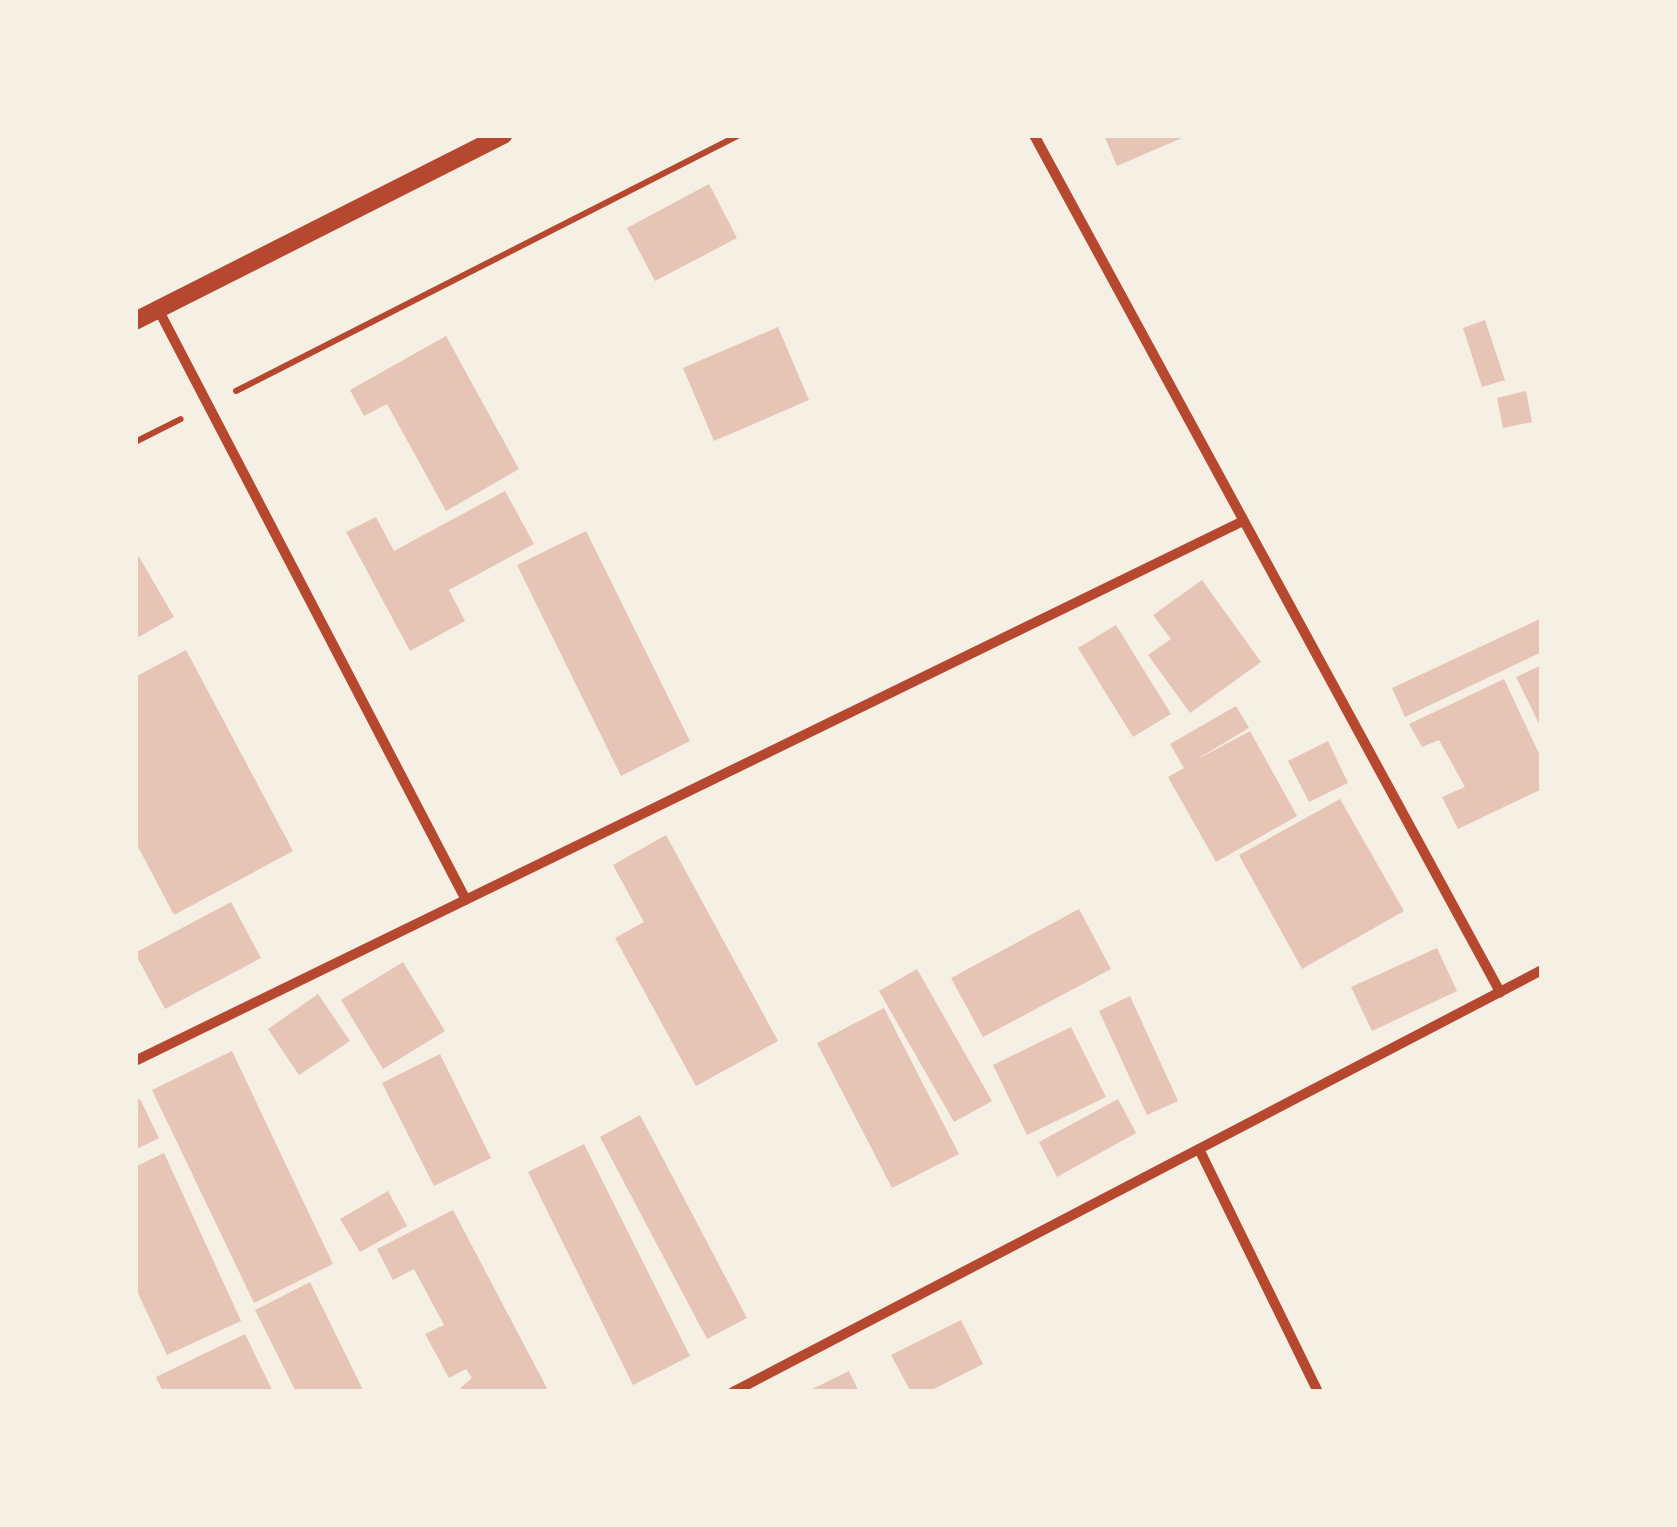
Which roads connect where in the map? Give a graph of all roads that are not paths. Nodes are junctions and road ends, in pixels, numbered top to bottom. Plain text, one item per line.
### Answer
1 (504, 135) edge
2 (1034, 135) edge
3 (473, 142) edge
4 (158, 310) junction
5 (135, 321) edge
6 (1244, 520) junction
7 (466, 900) junction
8 (1542, 970) edge
9 (1500, 992) junction
10 (135, 1061) edge
11 (1199, 1149) junction
12 (733, 1392) edge
13 (1318, 1392) edge

1 - 3 street
2 - 6 street
3 - 4 street
4 - 5 street
4 - 7 street
6 - 7 street
6 - 9 street
7 - 10 street
8 - 9 street
9 - 11 street
11 - 12 street
11 - 13 street

